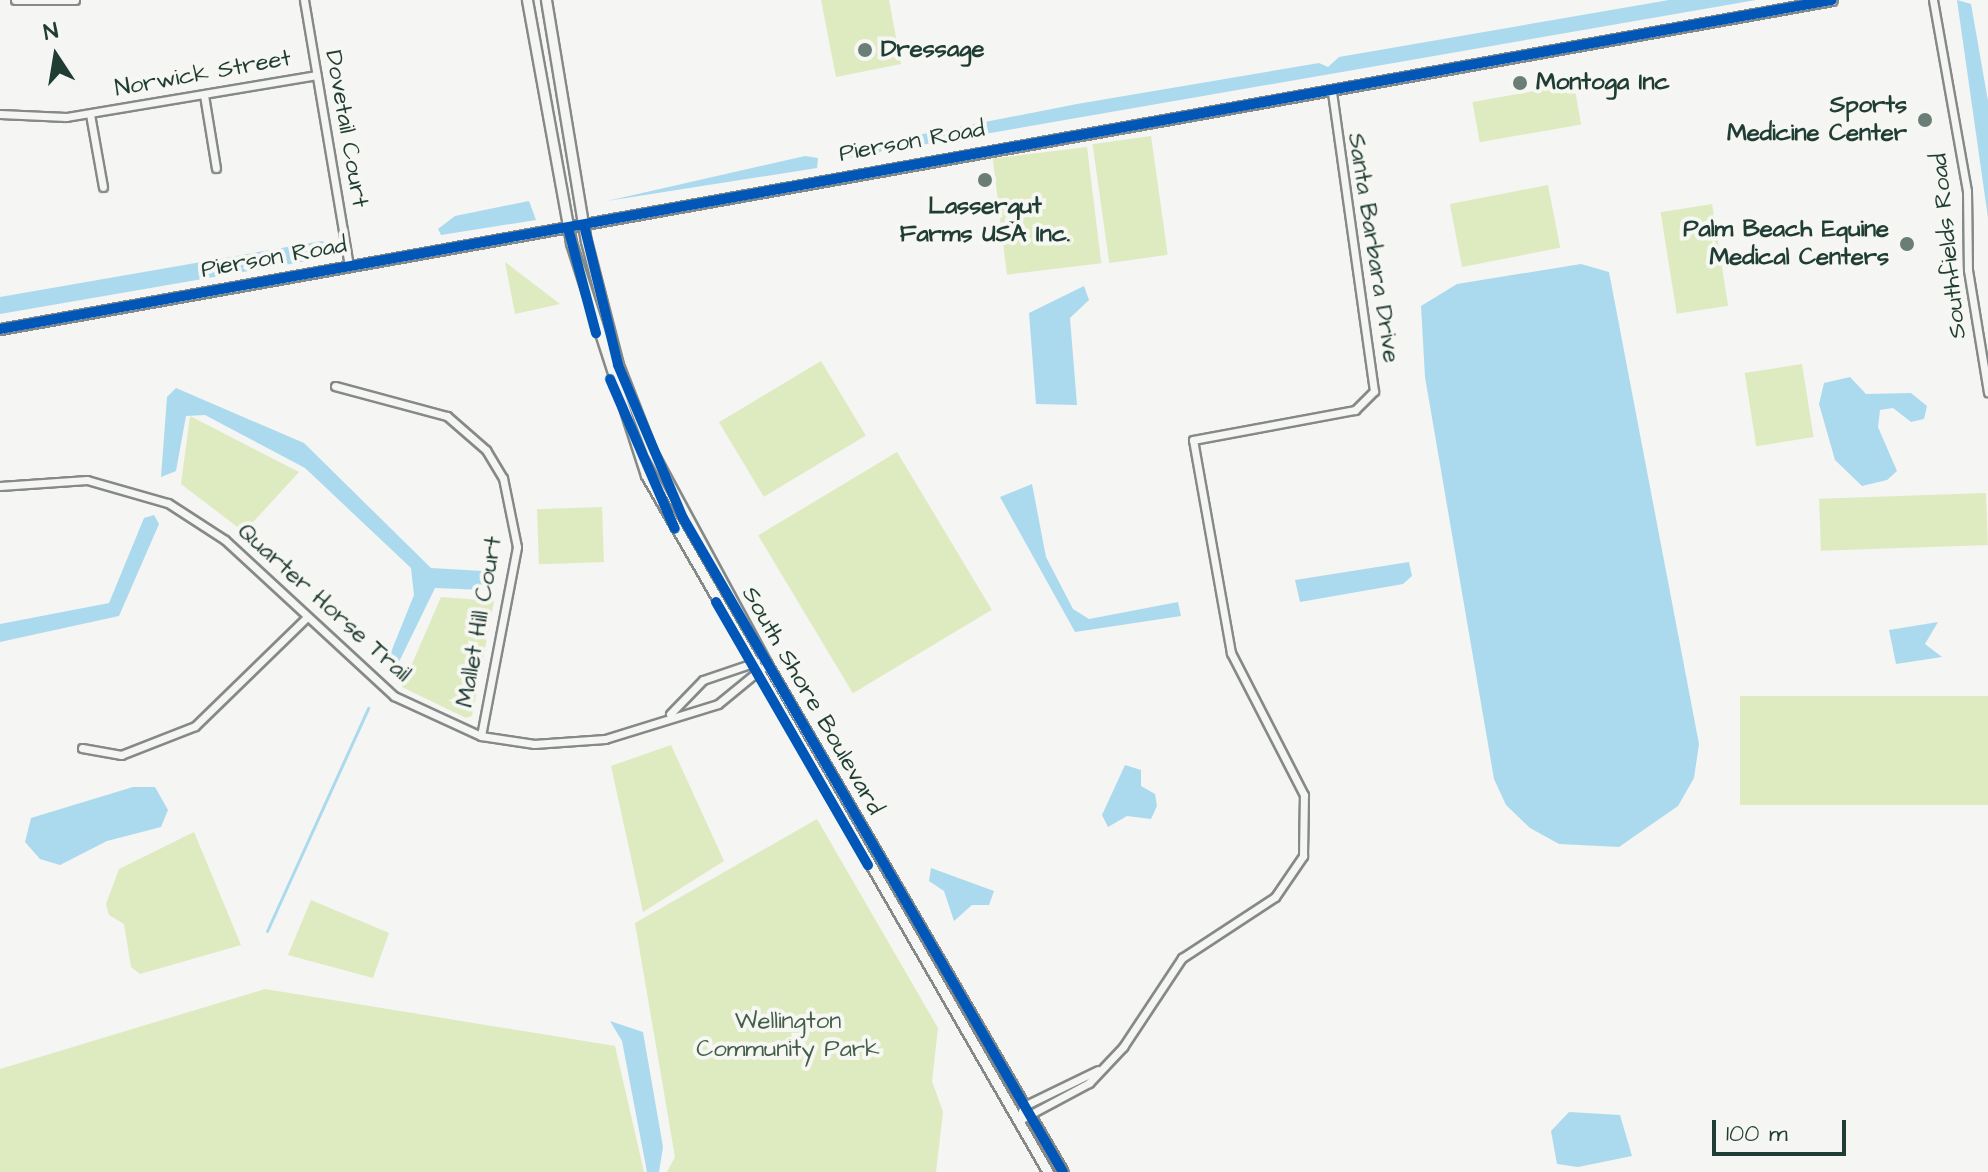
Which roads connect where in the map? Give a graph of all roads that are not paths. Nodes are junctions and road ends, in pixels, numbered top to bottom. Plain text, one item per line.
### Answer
1 (15, 0) edge
2 (75, 0) edge
3 (304, 0) edge
4 (527, 0) edge
5 (546, 0) edge
6 (1832, 0) edge
7 (1933, 0) edge
8 (317, 75) junction
9 (1332, 91) junction
10 (204, 95) junction
11 (0, 114) edge
12 (90, 114) junction
13 (216, 168) dead end
14 (103, 187) dead end
15 (584, 225) junction
16 (568, 228) junction
17 (349, 266) junction
18 (0, 329) edge
19 (335, 386) dead end
20 (1988, 392) edge
21 (0, 486) edge
22 (307, 617) junction
23 (749, 662) junction
24 (766, 663) junction
25 (756, 675) junction
26 (669, 714) junction
27 (481, 736) junction
28 (82, 748) dead end
29 (1100, 1070) junction
30 (1024, 1106) junction
31 (1031, 1118) junction
32 (1018, 1121) junction
33 (1048, 1172) edge
34 (1063, 1172) edge

1 - 2 street
3 - 8 street, Dovetail Court
4 - 16 street, South Shore Boulevard
5 - 15 street, South Shore Boulevard
6 - 9 street, Pierson Road
7 - 20 street, Southfields Road
8 - 10 street, Norwick Street
8 - 17 street, Dovetail Court
9 - 15 street, Pierson Road
9 - 29 street, Santa Barbara Drive
10 - 12 street, Norwick Street
10 - 13 street
11 - 12 street, Norwick Street
12 - 14 street
15 - 16 street, Pierson Road
15 - 24 street, South Shore Boulevard
16 - 17 street, Pierson Road
16 - 23 street, South Shore Boulevard
17 - 18 street, Pierson Road
19 - 27 street, Mallet Hill Court
21 - 22 street, Quarter Horse Trail
22 - 27 street, Quarter Horse Trail
22 - 28 street
23 - 24 street, Quarter Horse Trail
23 - 25 street, South Shore Boulevard
23 - 26 street, Quarter Horse Trail
24 - 25 street, Quarter Horse Trail
24 - 30 street, South Shore Boulevard
25 - 26 street, Quarter Horse Trail
25 - 32 street, South Shore Boulevard
26 - 27 street, Quarter Horse Trail
29 - 30 street, Santa Barbara Drive
29 - 31 street, Santa Barbara Drive
30 - 31 street, South Shore Boulevard
30 - 32 street
31 - 32 street, Santa Barbara Drive
31 - 34 street, South Shore Boulevard
32 - 33 street, South Shore Boulevard

